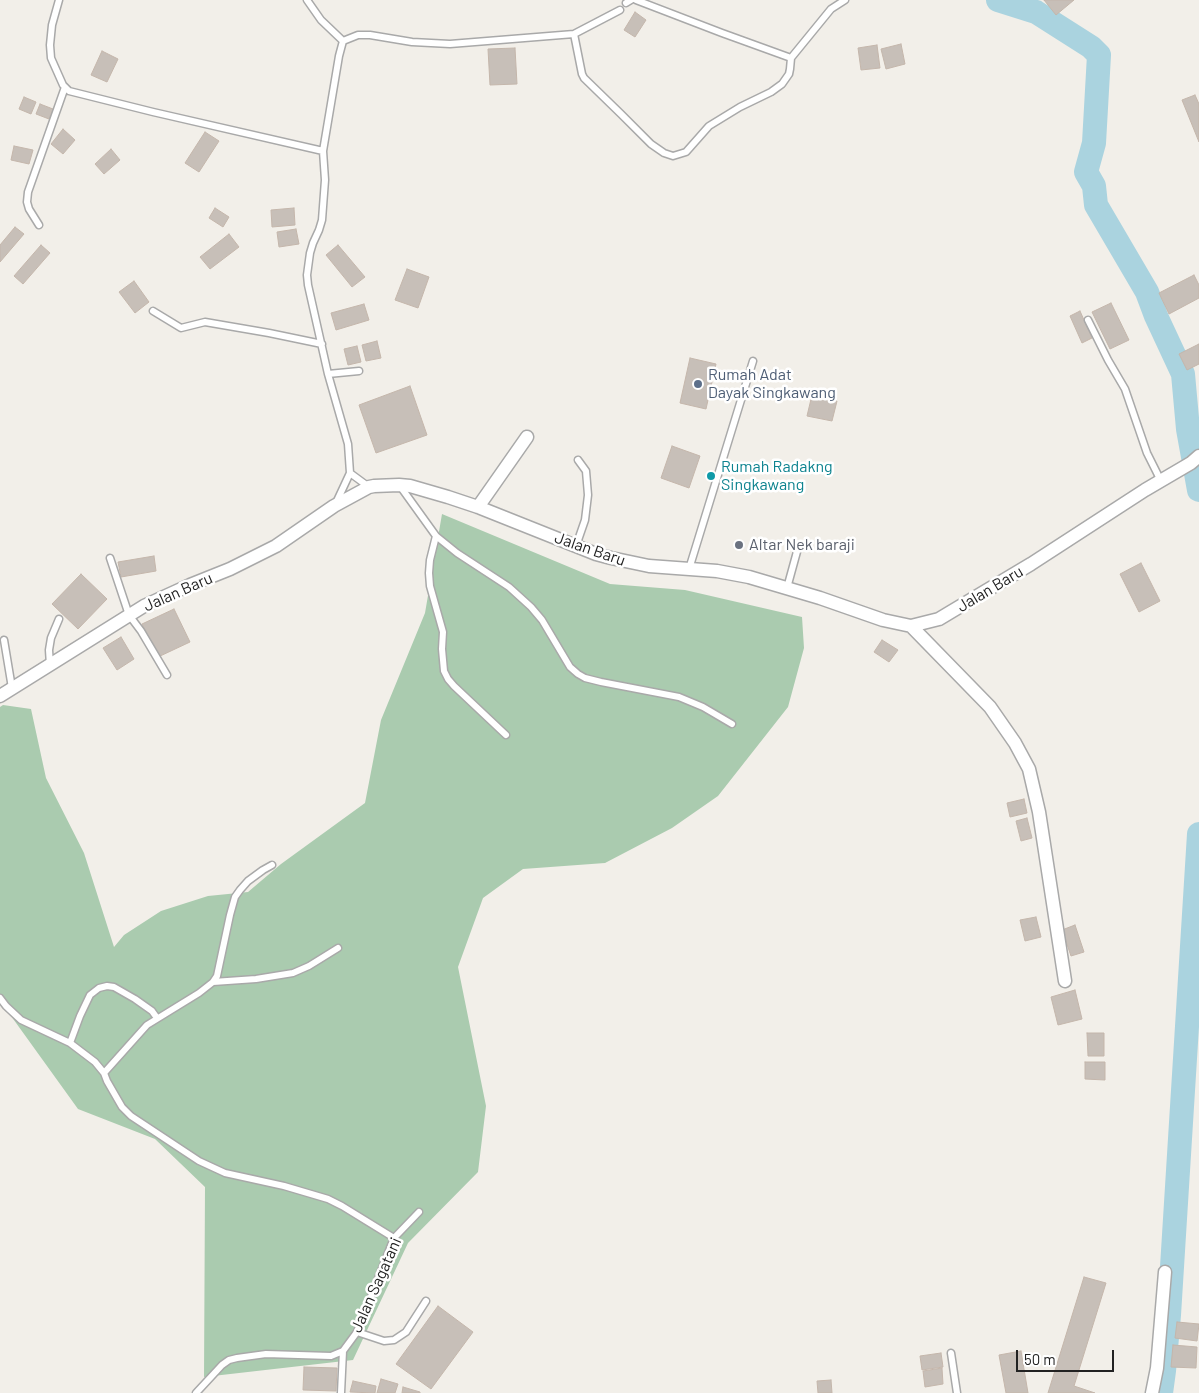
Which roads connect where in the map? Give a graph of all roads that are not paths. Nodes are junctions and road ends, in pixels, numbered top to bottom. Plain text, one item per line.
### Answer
1 (59, 0) edge
2 (308, 0) edge
3 (636, 0) edge
4 (845, 0) edge
5 (620, 10) dead end
6 (574, 34) junction
7 (343, 41) junction
8 (791, 58) junction
9 (65, 87) junction
10 (322, 151) junction
11 (39, 225) dead end
12 (153, 311) dead end
13 (1088, 320) dead end
14 (322, 344) junction
15 (753, 361) dead end
16 (359, 371) dead end
17 (328, 374) junction
18 (528, 437) dead end
19 (1196, 459) edge
20 (578, 460) dead end
21 (350, 473) junction
22 (1161, 481) junction
23 (399, 485) junction
24 (369, 487) junction
25 (334, 506) junction
26 (478, 507) junction
27 (436, 536) junction
28 (576, 546) junction
29 (798, 548) dead end
30 (110, 558) dead end
31 (689, 569) junction
32 (788, 588) junction
33 (130, 615) junction
34 (59, 619) dead end
35 (911, 626) junction
36 (4, 640) dead end
37 (50, 665) junction
38 (167, 675) dead end
39 (12, 688) junction
40 (0, 696) edge
41 (732, 724) dead end
42 (506, 735) dead end
43 (272, 865) dead end
44 (338, 948) dead end
45 (1065, 981) dead end
46 (213, 982) junction
47 (0, 998) edge
48 (157, 1018) junction
49 (70, 1043) junction
50 (104, 1073) junction
51 (419, 1212) dead end
52 (394, 1238) junction
53 (1165, 1272) dead end
54 (426, 1301) dead end
55 (357, 1332) junction
56 (343, 1351) junction
57 (951, 1353) dead end
58 (196, 1393) edge
59 (341, 1393) edge
60 (957, 1393) edge
61 (1152, 1393) edge

1 - 9 lane
2 - 7 lane
3 - 8 lane
4 - 8 lane
5 - 6 lane
6 - 7 lane
6 - 8 lane
7 - 10 lane
9 - 10 lane
9 - 11 lane
10 - 14 lane
12 - 14 lane
13 - 22 lane
14 - 17 lane
15 - 31 lane
16 - 17 lane
17 - 21 lane
18 - 26 street
19 - 22 street, Jalan Baru
20 - 28 lane
21 - 24 lane
21 - 25 lane
22 - 35 street, Jalan Baru
23 - 24 street, Jalan Baru
23 - 26 street, Jalan Baru
23 - 27 lane
24 - 25 street, Jalan Baru
25 - 33 street, Jalan Baru
26 - 28 street, Jalan Baru
27 - 41 lane
27 - 42 lane
28 - 31 street, Jalan Baru
29 - 32 lane
30 - 33 lane
31 - 32 street, Jalan Baru
32 - 35 street, Jalan Baru
33 - 37 street, Jalan Baru
33 - 38 lane
34 - 37 lane
35 - 45 street
36 - 39 lane
37 - 39 street, Jalan Baru
39 - 40 street, Jalan Baru
43 - 46 lane
44 - 46 lane
46 - 48 lane
47 - 49 lane
48 - 49 lane
48 - 50 lane
49 - 50 lane
50 - 52 lane
51 - 52 lane, Jalan Sagatani
52 - 55 lane, Jalan Sagatani
53 - 61 street
54 - 55 lane
55 - 56 lane, Jalan Sagatani
56 - 58 lane, Jalan Sagatani
56 - 59 lane
57 - 60 lane

